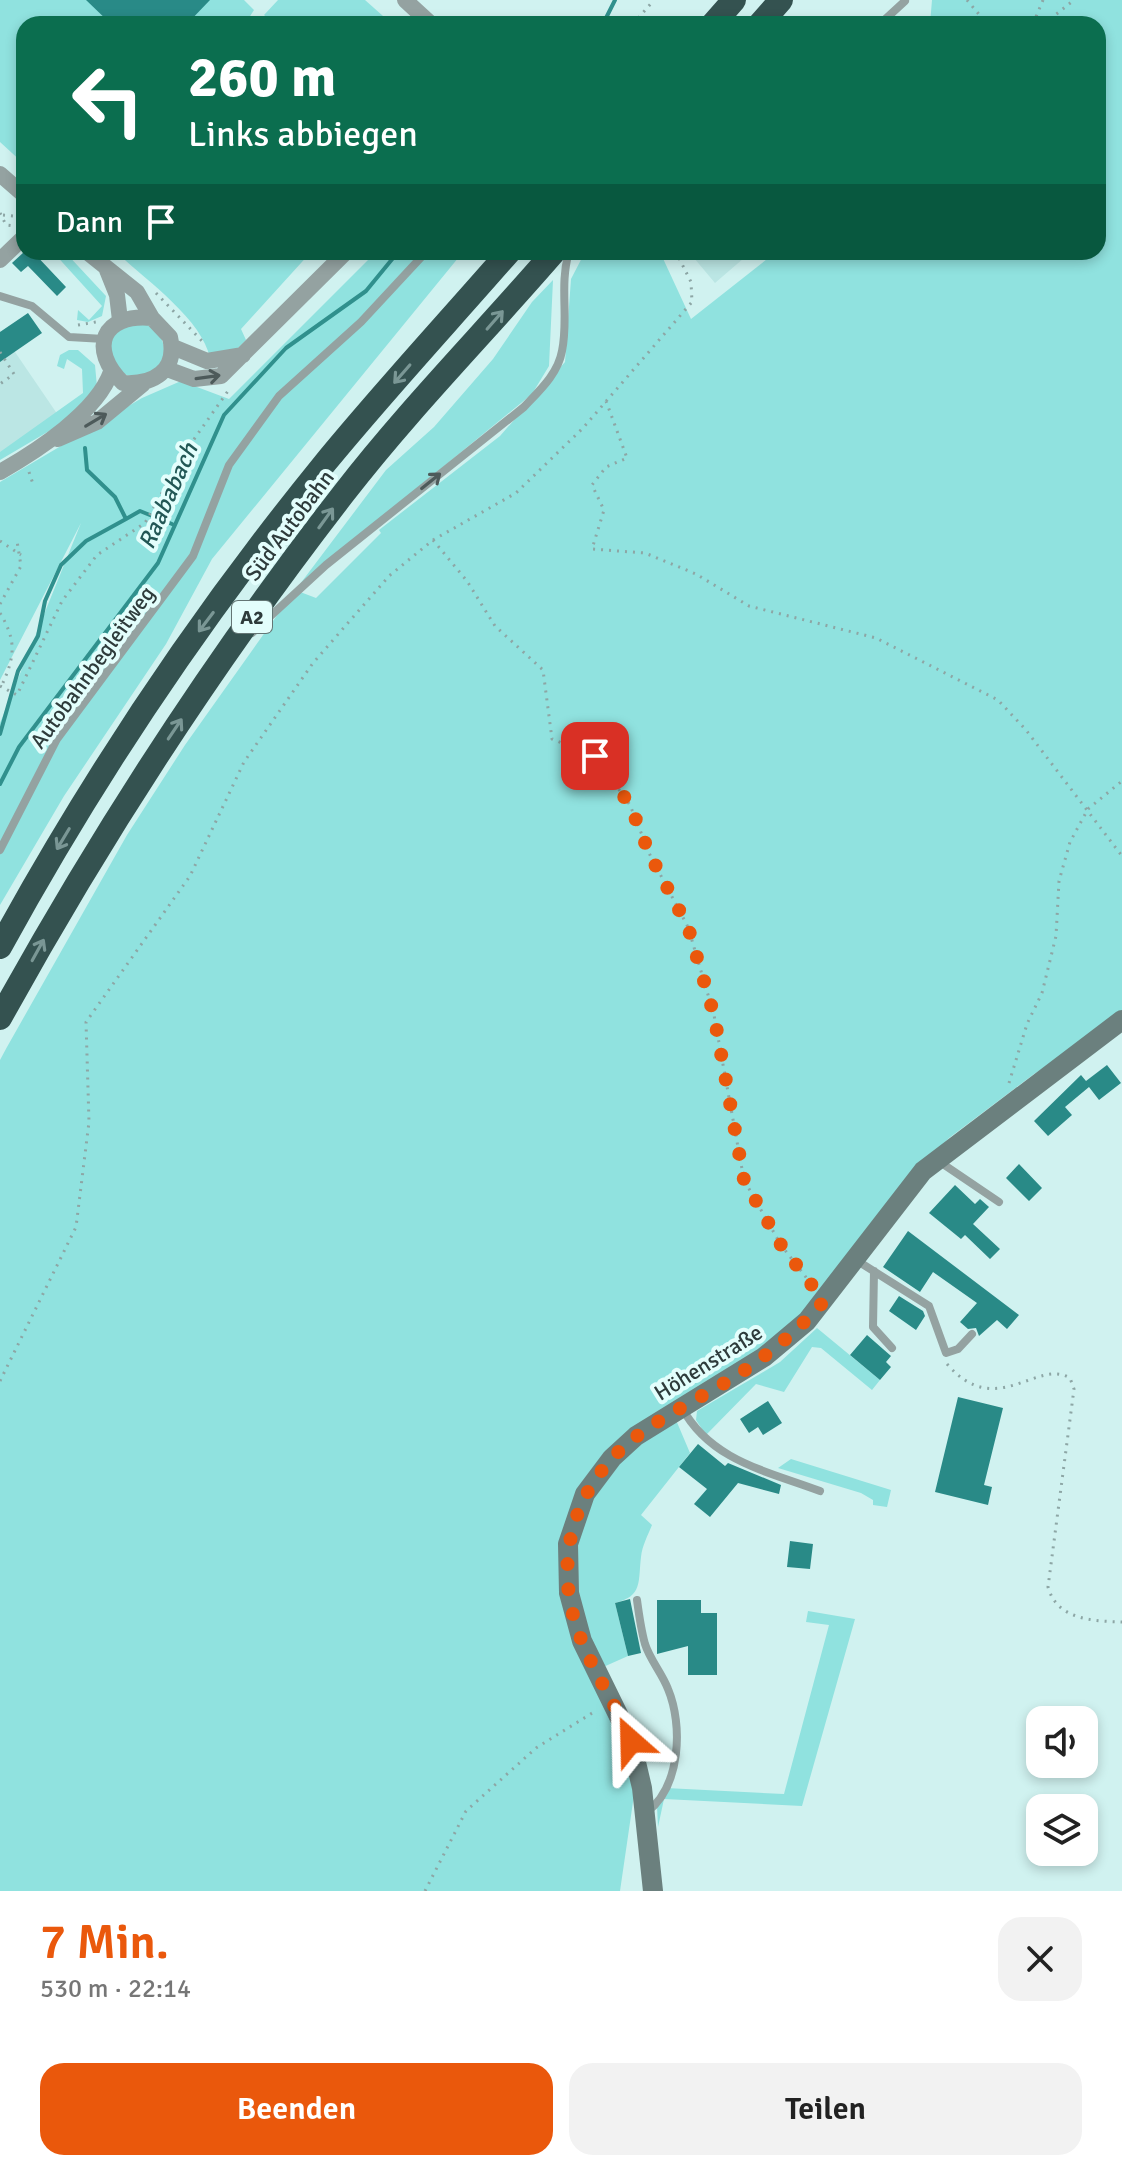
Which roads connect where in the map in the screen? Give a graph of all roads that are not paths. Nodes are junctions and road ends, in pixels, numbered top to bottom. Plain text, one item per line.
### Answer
1 (405, 0) edge
2 (734, 0) edge
3 (781, 0) edge
4 (905, 1) edge
5 (422, 16) edge
6 (720, 16) edge
7 (767, 16) edge
8 (889, 16) edge
9 (0, 174) edge
10 (16, 188) edge
11 (16, 238) edge
12 (0, 260) edge
13 (96, 260) edge
14 (338, 260) edge
15 (419, 260) edge
16 (502, 260) edge
17 (547, 260) edge
18 (568, 260) edge
19 (107, 270) junction
20 (0, 296) edge
21 (152, 318) junction
22 (112, 319) junction
23 (104, 339) junction
24 (173, 347) junction
25 (244, 355) junction
26 (167, 369) junction
27 (111, 372) junction
28 (143, 384) junction
29 (42, 446) junction
30 (0, 472) edge
31 (227, 652) junction
32 (0, 850) edge
33 (0, 947) edge
34 (0, 1018) edge
35 (1122, 1020) edge
36 (936, 1159) junction
37 (999, 1202) dead end
38 (856, 1260) junction
39 (874, 1271) junction
40 (972, 1334) dead end
41 (892, 1348) dead end
42 (682, 1408) junction
43 (820, 1491) dead end
44 (637, 1600) dead end
45 (645, 1813) junction
46 (653, 1891) edge

1 - 5 street
2 - 6 highway
3 - 7 highway
4 - 8 lane
9 - 10 street
11 - 12 street
13 - 19 street
14 - 25 street
15 - 32 lane, Autobahnbegleitweg
16 -> 33 highway, Süd Autobahn / A2
31 -> 17 highway, Süd Autobahn / A2
31 -> 18 lane
19 - 21 street
19 - 22 street
20 - 23 lane
21 - 22 street
21 - 24 street
22 - 23 street
23 - 27 street
24 - 25 street
24 - 26 street
26 -> 25 street
26 - 28 street
27 - 28 street
27 - 29 street
29 -> 28 street
29 - 30 street
34 -> 31 highway, Süd Autobahn / A2
35 - 36 street, Höhenstraße
36 - 37 lane
36 - 38 street, Höhenstraße
38 - 39 lane
38 - 42 street, Höhenstraße
39 - 40 lane
39 - 41 lane
42 - 43 lane
42 - 45 street, Höhenstraße
44 - 45 lane
45 - 46 street, Höhenstraße

